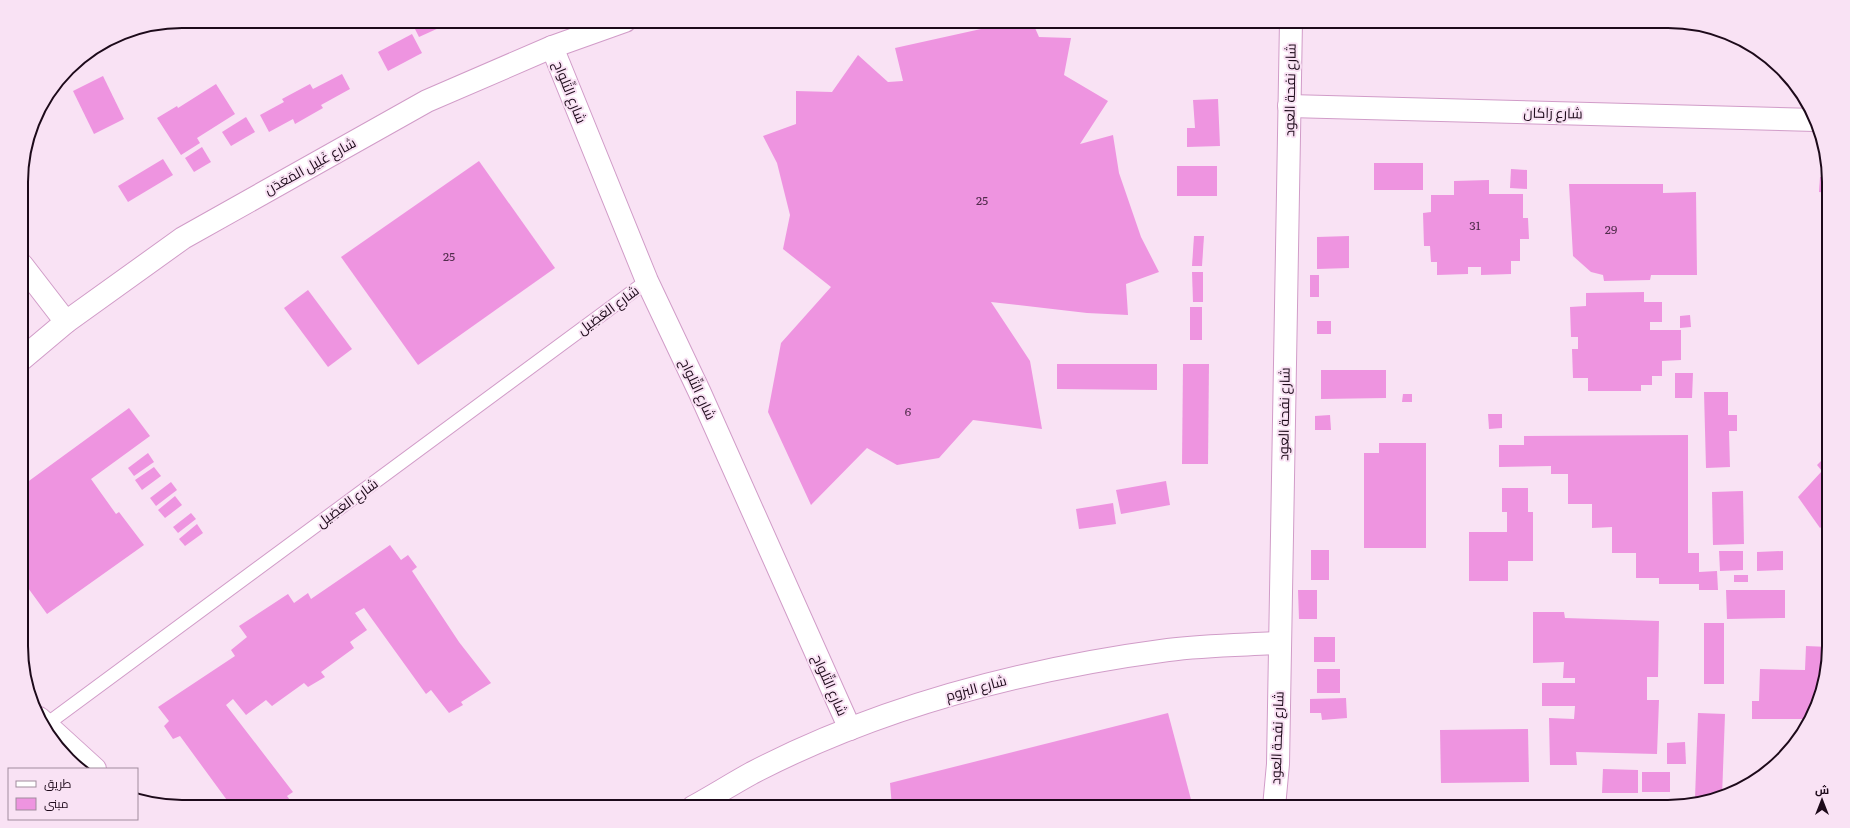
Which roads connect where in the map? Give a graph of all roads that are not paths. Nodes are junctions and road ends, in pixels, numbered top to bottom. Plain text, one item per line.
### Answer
1 (605, 28) edge
2 (1291, 28) edge
3 (552, 47) junction
4 (1289, 106) junction
5 (1809, 120) edge
6 (28, 273) edge
7 (647, 281) junction
8 (66, 322) junction
9 (28, 353) edge
10 (1279, 643) junction
11 (46, 718) edge
12 (850, 729) junction
13 (54, 731) edge
14 (94, 768) edge
15 (705, 800) edge
16 (1275, 800) edge

1 - 3 street, شارع غَلِيل المَعَدَن
2 - 4 street, شارع نفحة العود
3 - 7 street, شارع التِّلواح
3 - 8 street, شارع غَلِيل المَعَدَن
4 - 5 street, شارع رَاكان
4 - 10 street, شارع نفحة العود
6 - 8 street
7 - 11 lane, شارع العَضِيل
7 - 12 street, شارع التِّلواح
8 - 9 street, شارع غَلِيل المَعَدَن
10 - 12 street, شارع البزوم
10 - 16 street, شارع نفحة العود
12 - 15 street, شارع البزوم
13 - 14 street

